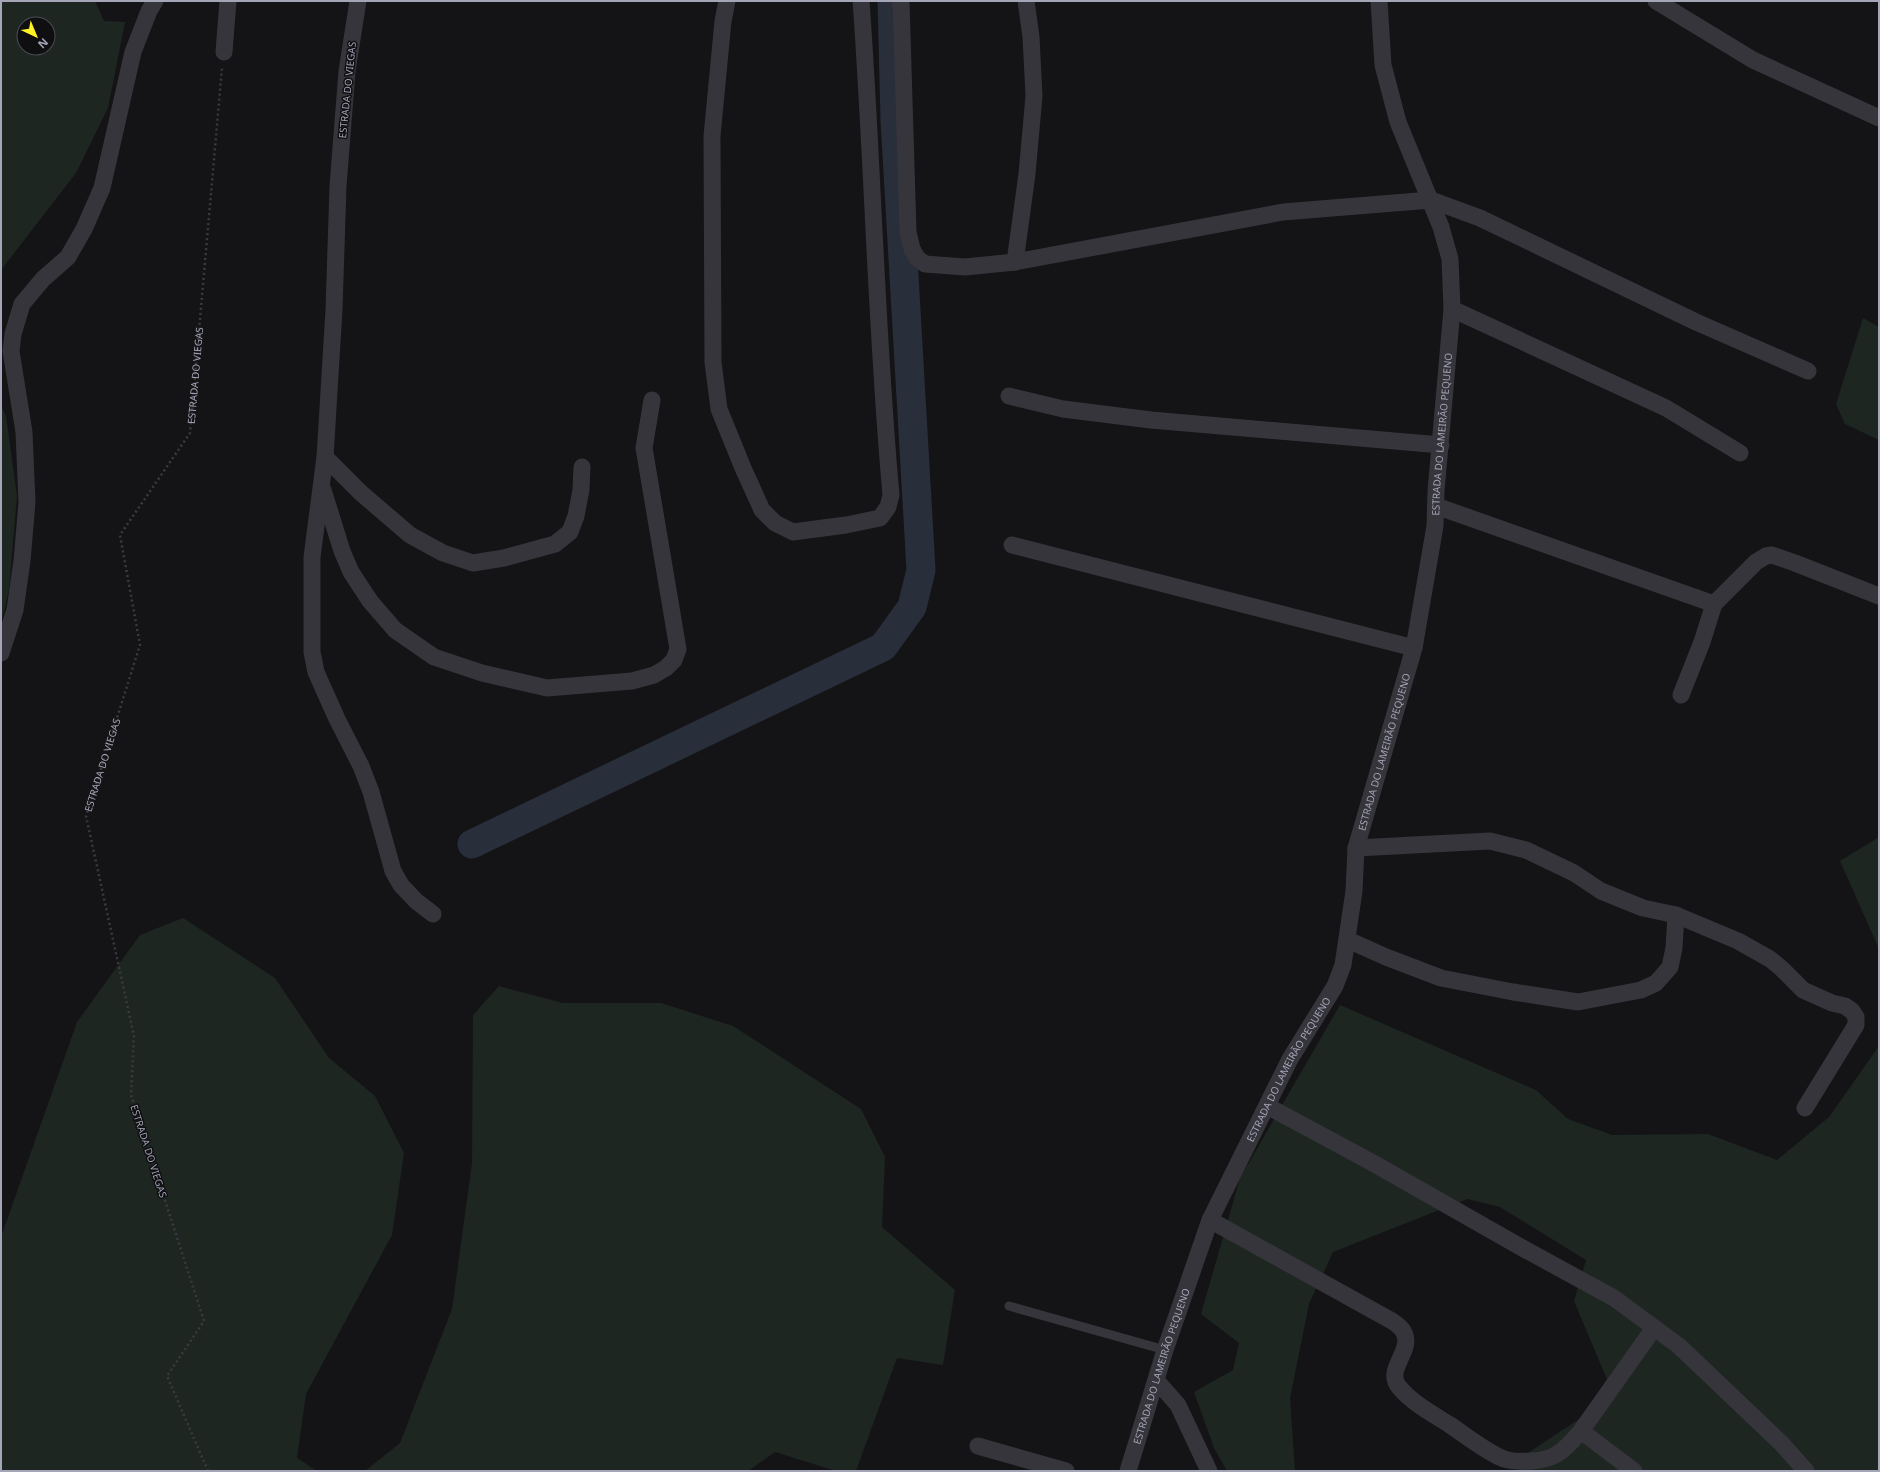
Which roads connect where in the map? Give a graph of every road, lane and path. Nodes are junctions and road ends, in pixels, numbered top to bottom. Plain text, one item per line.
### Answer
1 (155, 1) edge
2 (228, 1) edge
3 (358, 1) edge
4 (727, 1) edge
5 (861, 1) edge
6 (901, 1) edge
7 (1026, 1) edge
8 (1379, 1) edge
9 (1656, 1) edge
10 (224, 52) joint
11 (1879, 118) edge
12 (1431, 200) junction
13 (1015, 262) junction
14 (1452, 309) junction
15 (1808, 371) dead end
16 (1009, 396) dead end
17 (652, 400) dead end
18 (1441, 445) junction
19 (1740, 453) dead end
20 (325, 457) junction
21 (582, 467) dead end
22 (321, 485) junction
23 (1436, 506) junction
24 (1012, 545) dead end
25 (1879, 596) edge
26 (1714, 604) junction
27 (1414, 648) junction
28 (1, 653) edge
29 (1681, 695) dead end
30 (1356, 848) junction
31 (433, 914) dead end
32 (1676, 915) junction
33 (1348, 940) junction
34 (1267, 1106) junction
35 (1805, 1108) dead end
36 (1210, 1220) junction
37 (1009, 1306) dead end
38 (1654, 1328) junction
39 (1165, 1350) junction
40 (1156, 1380) junction
41 (1581, 1431) junction
42 (978, 1446) dead end
43 (208, 1471) edge
44 (1066, 1471) edge
45 (1128, 1471) edge
46 (1209, 1471) edge
47 (1634, 1471) edge
48 (1806, 1471) edge

1 - 28 street
2 - 10 street
3 - 20 street, ESTRADA DO VIEGAS
4 - 5 street
6 - 13 street
7 - 13 street
8 - 12 street, ESTRADA DO LAMEIRÃO PEQUENO
9 - 11 street
10 - 43 path, ESTRADA DO VIEGAS
12 - 13 street
12 - 14 street, ESTRADA DO LAMEIRÃO PEQUENO
12 - 15 street
14 - 18 street, ESTRADA DO LAMEIRÃO PEQUENO
14 - 19 street
16 - 18 street
17 - 22 street
18 - 23 street, ESTRADA DO LAMEIRÃO PEQUENO
20 - 21 street
20 - 22 street, ESTRADA DO VIEGAS
22 - 31 street, ESTRADA DO VIEGAS
23 - 26 street
23 - 27 street, ESTRADA DO LAMEIRÃO PEQUENO
24 - 27 street
25 - 26 street
26 - 29 street
27 - 30 street, ESTRADA DO LAMEIRÃO PEQUENO
30 - 32 street
30 - 33 street, ESTRADA DO LAMEIRÃO PEQUENO
32 - 33 street
32 - 35 street
33 - 34 street, ESTRADA DO LAMEIRÃO PEQUENO
34 - 36 street, ESTRADA DO LAMEIRÃO PEQUENO
34 - 38 street
36 - 39 street, ESTRADA DO LAMEIRÃO PEQUENO
36 - 41 street
37 - 39 lane
38 - 41 street
38 - 48 street
39 - 40 street, ESTRADA DO LAMEIRÃO PEQUENO
40 - 45 street, ESTRADA DO LAMEIRÃO PEQUENO
40 - 46 street
41 - 47 street
42 - 44 street

